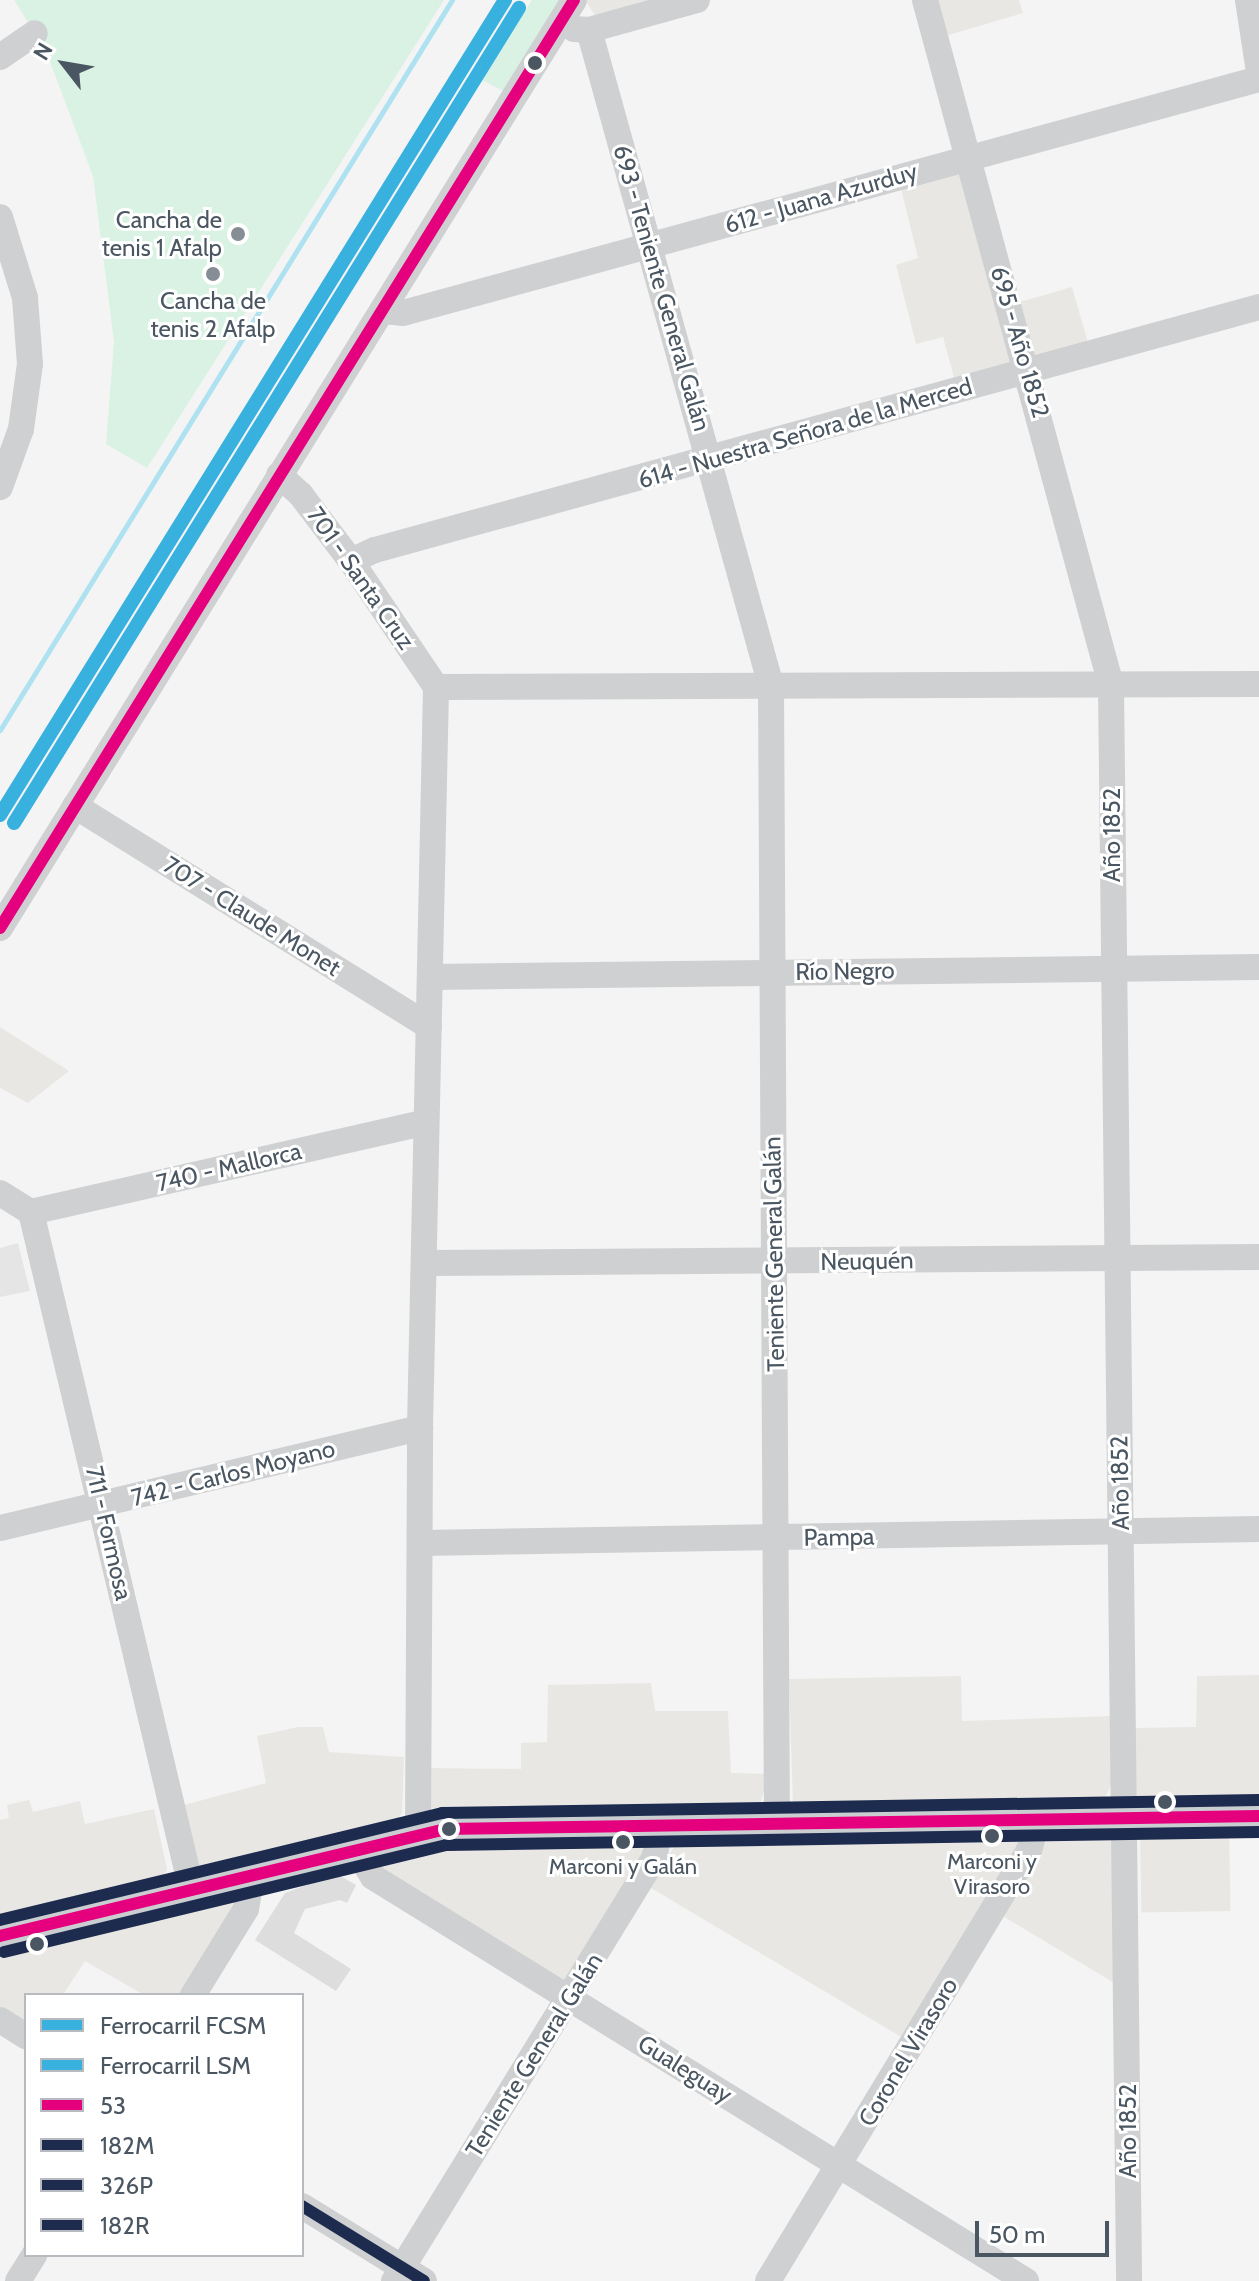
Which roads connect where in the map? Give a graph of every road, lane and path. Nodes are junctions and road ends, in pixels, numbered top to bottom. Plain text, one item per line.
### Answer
1 (574, 0) edge
2 (697, 0) edge
3 (925, 0) edge
4 (1248, 0) edge
5 (559, 24) junction
6 (589, 30) junction
7 (35, 33) dead end
8 (0, 57) edge
9 (1259, 72) edge
10 (1259, 79) edge
11 (966, 158) junction
12 (0, 217) edge
13 (651, 246) junction
14 (1259, 307) edge
15 (382, 311) junction
16 (1029, 371) junction
17 (709, 460) junction
18 (279, 475) junction
19 (0, 487) edge
20 (351, 561) junction
21 (1259, 684) edge
22 (1111, 685) junction
23 (771, 686) junction
24 (436, 687) junction
25 (75, 806) junction
26 (0, 928) edge
27 (1113, 967) junction
28 (1259, 967) edge
29 (771, 972) junction
30 (432, 977) junction
31 (429, 1026) junction
32 (426, 1122) junction
33 (0, 1193) edge
34 (31, 1212) junction
35 (1259, 1257) edge
36 (1115, 1259) junction
37 (774, 1262) junction
38 (426, 1263) junction
39 (420, 1428) junction
40 (103, 1505) junction
41 (0, 1528) edge
42 (1259, 1529) edge
43 (1120, 1531) junction
44 (780, 1539) junction
45 (420, 1543) junction
46 (1259, 1816) edge
47 (1125, 1818) junction
48 (1039, 1819) junction
49 (777, 1821) junction
50 (661, 1823) junction
51 (418, 1833) junction
52 (355, 1849) junction
53 (252, 1875) junction
54 (192, 1891) junction
55 (0, 1936) edge
56 (194, 1993) edge
57 (569, 1998) junction
58 (0, 2020) edge
59 (24, 2035) edge
60 (840, 2165) junction
61 (304, 2207) edge
62 (33, 2257) edge
63 (407, 2277) edge
64 (18, 2281) edge
65 (768, 2281) edge
66 (1026, 2281) edge
67 (1129, 2281) edge

1 - 5 street
2 - 6 street
3 - 11 street, 695 - Año 1852
4 - 9 street
5 - 6 street
5 - 15 street
6 - 13 street, 693 - Teniente General Galán
7 - 8 street
10 - 11 street, 612 - Juana Azurduy
11 - 13 street, 612 - Juana Azurduy
11 - 16 street, 695 - Año 1852
12 - 19 street
13 - 15 street, 612 - Juana Azurduy
13 - 17 street, 693 - Teniente General Galán
14 - 16 street, 614 - Nuestra Señora de la Merced
15 - 18 street
16 - 17 street, 614 - Nuestra Señora de la Merced
16 - 22 street, 695 - Año 1852
17 - 20 street, 614 - Nuestra Señora de la Merced
17 - 23 street, 693 - Teniente General Galán
18 - 20 street, 701 - Santa Cruz
18 - 25 street
20 - 24 street, 701 - Santa Cruz
21 - 22 street
22 - 23 street
22 - 27 street, Año 1852
23 - 24 street
23 - 29 street, Teniente General Galán
24 - 30 street
25 - 26 street
25 - 31 street, 707 - Claude Monet
27 - 28 street, Río Negro
27 - 29 street, Río Negro
27 - 36 street, Año 1852
29 - 30 street, Río Negro
29 - 37 street, Teniente General Galán
30 - 31 street
31 - 32 street
32 - 34 street, 740 - Mallorca
32 - 38 street
33 - 34 street
34 - 40 street, 711 - Formosa
35 - 36 street, Neuquén
36 - 37 street, Neuquén
36 - 43 street, Año 1852
37 - 38 street, Neuquén
37 - 44 street, Teniente General Galán
38 - 39 street
39 - 40 street, 742 - Carlos Moyano
39 - 45 street
40 - 41 street, 742 - Carlos Moyano
40 - 54 street, 711 - Formosa
42 - 43 street, Pampa
43 - 44 street, Pampa
43 - 47 street, Año 1852
44 - 45 street, Pampa
44 - 49 street, Teniente General Galán
45 - 51 street
46 - 47 main road
47 - 48 main road
47 - 67 street, Año 1852
48 - 49 main road
48 - 60 street, Coronel Virasoro
49 - 50 main road
50 - 51 main road
50 - 57 street, Teniente General Galán
51 - 52 main road
52 - 53 main road
52 - 57 street, Gualeguay
53 - 54 main road
53 - 56 street
54 - 55 main road
57 - 60 street, Gualeguay
57 - 63 street, Teniente General Galán
58 - 59 street
60 - 65 street, Coronel Virasoro
60 - 66 street, Gualeguay
61 - 63 street
62 - 64 street

